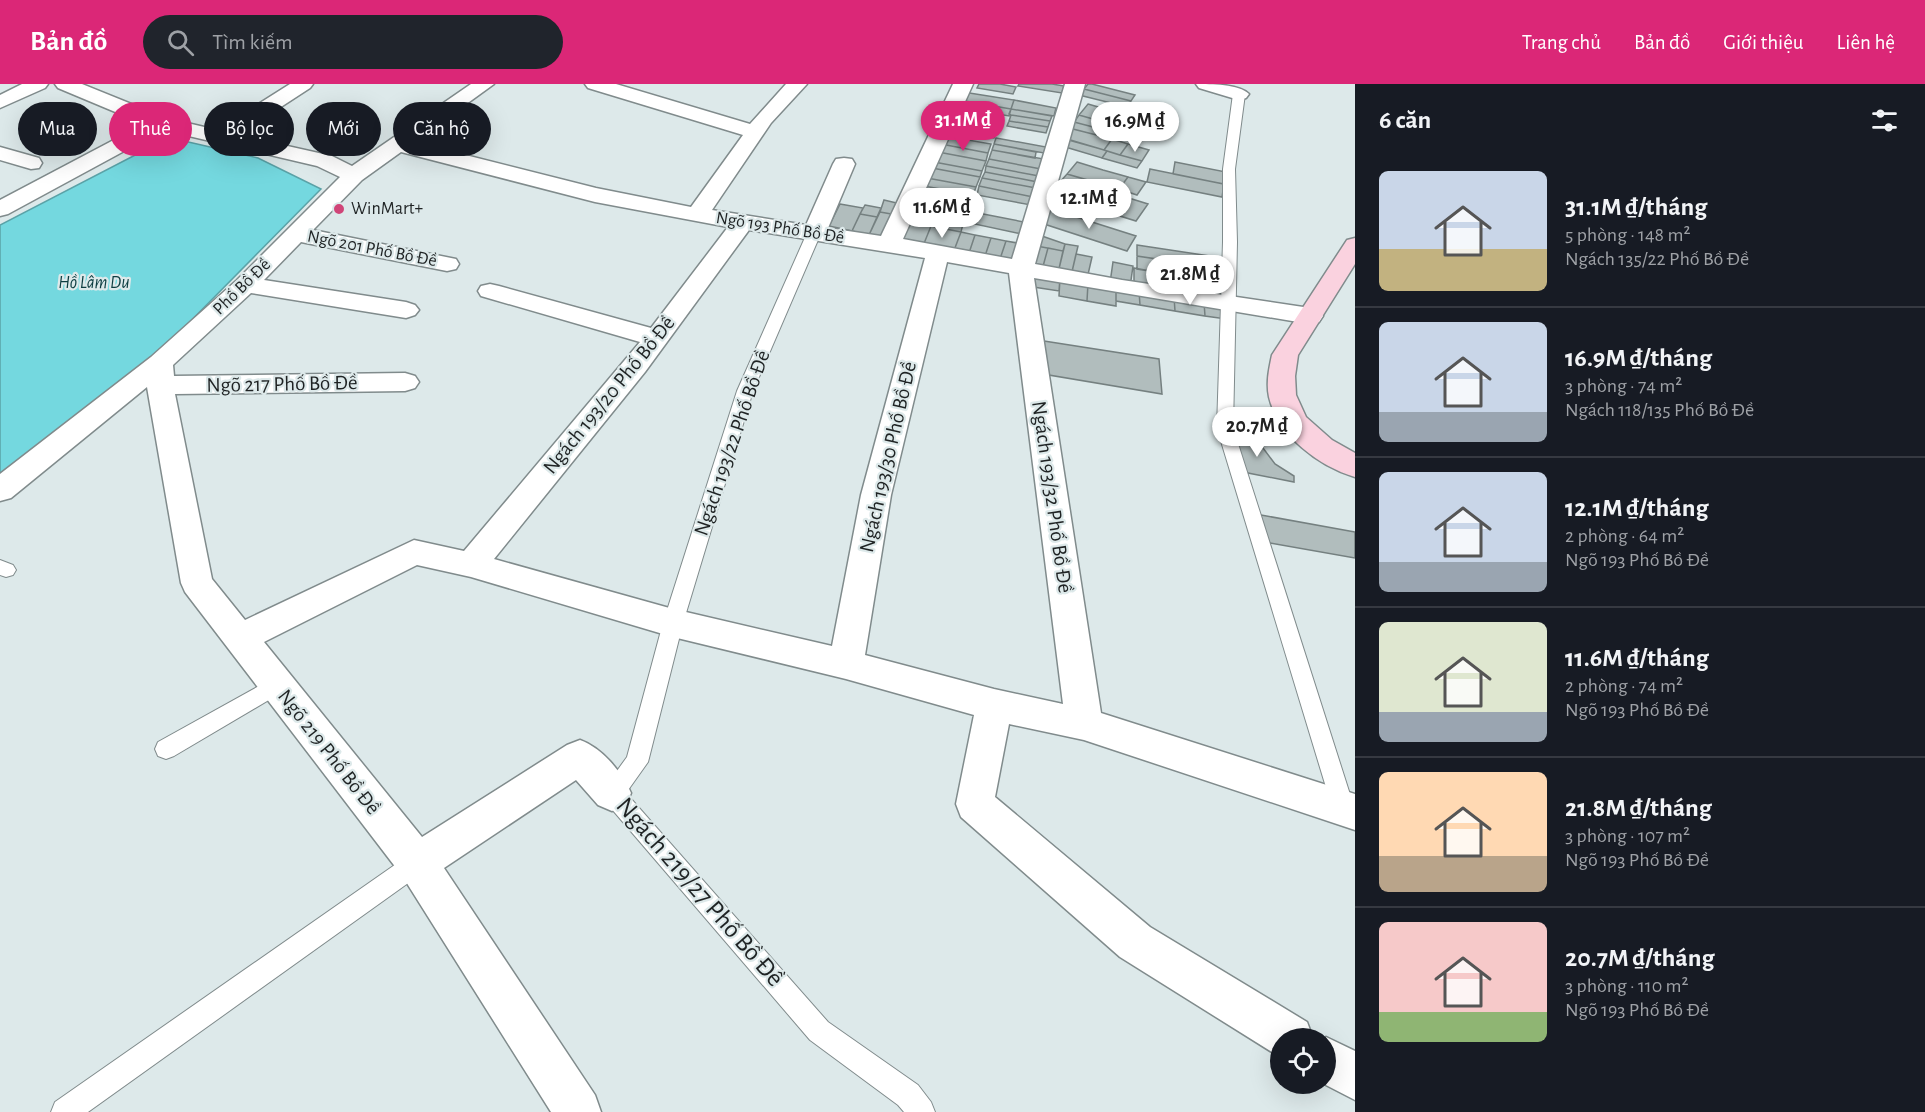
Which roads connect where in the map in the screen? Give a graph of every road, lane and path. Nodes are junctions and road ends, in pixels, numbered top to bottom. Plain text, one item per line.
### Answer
1 (38, 84) edge
2 (65, 84) edge
3 (303, 84) edge
4 (484, 84) edge
5 (595, 84) edge
6 (797, 84) edge
7 (963, 84) edge
8 (1075, 84) edge
9 (1206, 84) edge
10 (1239, 94) joint
11 (0, 102) edge
12 (109, 102) edge
13 (275, 102) edge
14 (458, 102) edge
15 (755, 132) junction
16 (393, 146) edge
17 (109, 150) edge
18 (0, 153) edge
19 (294, 155) edge
20 (443, 156) edge
21 (31, 163) dead end
22 (844, 164) dead end
23 (354, 175) junction
24 (0, 209) edge
25 (697, 215) junction
26 (743, 222) junction
27 (814, 232) junction
28 (296, 234) junction
29 (889, 244) junction
30 (1355, 245) edge
31 (938, 252) junction
32 (447, 264) dead end
33 (1021, 269) junction
34 (246, 285) junction
35 (490, 291) dead end
36 (1228, 303) junction
37 (406, 310) dead end
38 (1310, 316) junction
39 (657, 338) junction
40 (160, 374) junction
41 (405, 382) dead end
42 (1355, 466) edge
43 (0, 490) edge
44 (471, 565) junction
45 (673, 623) junction
46 (240, 638) junction
47 (846, 664) junction
48 (277, 685) junction
49 (994, 705) junction
50 (1084, 724) junction
51 (166, 749) dead end
52 (612, 793) junction
53 (1349, 809) edge
54 (417, 863) junction
55 (1275, 1028) edge
56 (1336, 1066) edge
57 (1355, 1077) edge
58 (65, 1112) edge
59 (578, 1112) edge
60 (921, 1112) edge

1 - 11 street
2 - 12 street
3 - 13 street
4 - 14 street, Phố Bồ Đề
5 - 15 street
6 - 15 street
7 - 29 street
8 - 33 street
9 - 10 street
10 - 36 lane
15 - 25 street
16 - 23 street, Phố Bồ Đề
17 - 24 street
18 - 21 street
19 - 23 street
20 - 25 street, Ngõ 193 Phố Bồ Đề
22 - 27 street
23 - 28 street, Phố Bồ Đề
25 - 26 street, Ngõ 193 Phố Bồ Đề
26 - 27 street, Ngõ 193 Phố Bồ Đề
26 - 39 street, Ngách 193/20 Phố Bồ Đề
27 - 29 street, Ngõ 193 Phố Bồ Đề
27 - 45 lane, Ngách 193/22 Phố Bồ Đề
28 - 32 street, Ngõ 201 Phố Bồ Đề
28 - 34 street, Phố Bồ Đề
29 - 31 street, Ngõ 193 Phố Bồ Đề
30 - 38 street
31 - 33 street, Ngõ 193 Phố Bồ Đề
31 - 47 street, Ngách 193/30 Phố Bồ Đề
33 - 36 street, Ngõ 193 Phố Bồ Đề
33 - 50 street, Ngách 193/32 Phố Bồ Đề
34 - 37 street
34 - 40 street, Phố Bồ Đề
35 - 39 street
36 - 38 street, Ngõ 193 Phố Bồ Đề
36 - 53 lane
38 - 42 street
39 - 44 street, Ngách 193/20 Phố Bồ Đề
40 - 41 street, Ngõ 217 Phố Bồ Đề
40 - 43 street, Phố Bồ Đề
40 - 46 street, Ngõ 219 Phố Bồ Đề
44 - 45 street
44 - 46 street
45 - 47 street
45 - 52 lane, Ngách 219/27 Phố Bồ Đề
46 - 48 street, Ngõ 219 Phố Bồ Đề
47 - 49 street
48 - 51 lane
48 - 54 street, Ngõ 219 Phố Bồ Đề
49 - 50 street
49 - 55 street
50 - 53 street
52 - 54 street
52 - 60 lane, Ngách 219/27 Phố Bồ Đề
54 - 58 lane
54 - 59 street, Ngõ 219 Phố Bồ Đề
56 - 57 street

